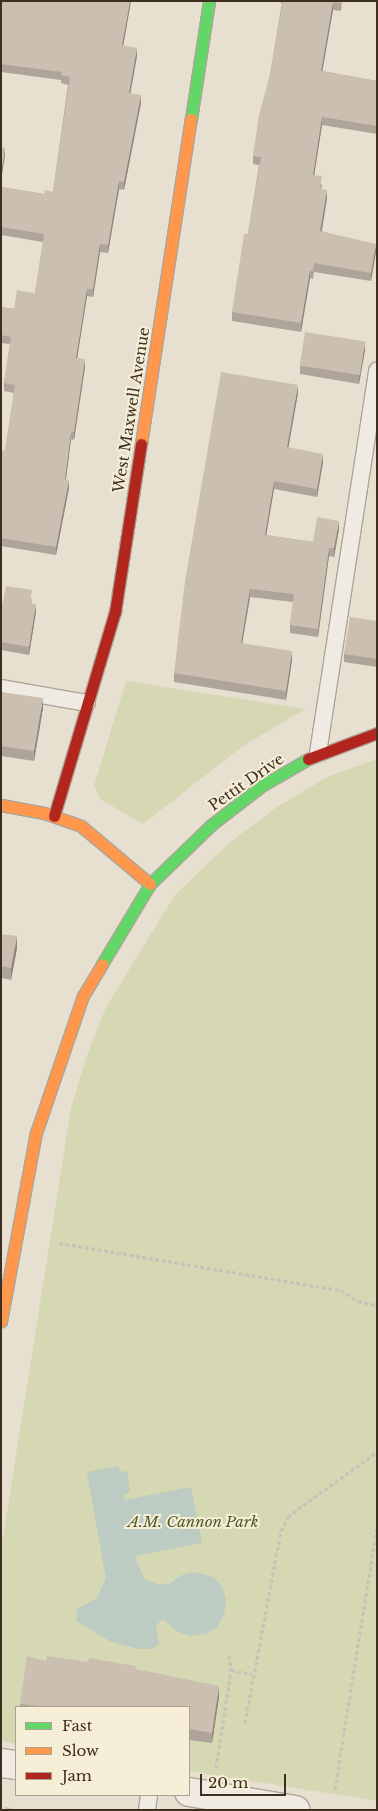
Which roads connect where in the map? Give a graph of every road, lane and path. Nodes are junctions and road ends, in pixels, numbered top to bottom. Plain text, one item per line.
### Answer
1 (209, 1) edge
2 (377, 371) edge
3 (1, 688) edge
4 (87, 703) junction
5 (377, 733) edge
6 (318, 753) junction
7 (1, 805) edge
8 (54, 816) junction
9 (150, 884) junction
10 (59, 1243) dead end
11 (4, 1288) edge
12 (377, 1304) edge
13 (1, 1321) edge
14 (377, 1452) edge
15 (377, 1527) edge
16 (229, 1655) dead end
17 (231, 1670) junction
18 (252, 1674) junction
19 (245, 1723) dead end
20 (1, 1762) edge
21 (15, 1765) edge
22 (216, 1770) dead end
23 (335, 1789) dead end
24 (190, 1792) edge
25 (149, 1796) edge
26 (147, 1810) edge
27 (295, 1810) edge

1 - 4 street, West Maxwell Avenue
2 - 6 lane
3 - 4 lane
4 - 8 street, West Maxwell Avenue
5 - 6 street, Pettit Drive
6 - 9 street, Pettit Drive
7 - 8 street
8 - 9 street
9 - 11 street
10 - 12 path
11 - 13 street
14 - 18 path
15 - 23 path
16 - 17 path
17 - 18 path
17 - 22 path
18 - 19 path
20 - 21 street
24 - 27 street
25 - 26 lane

